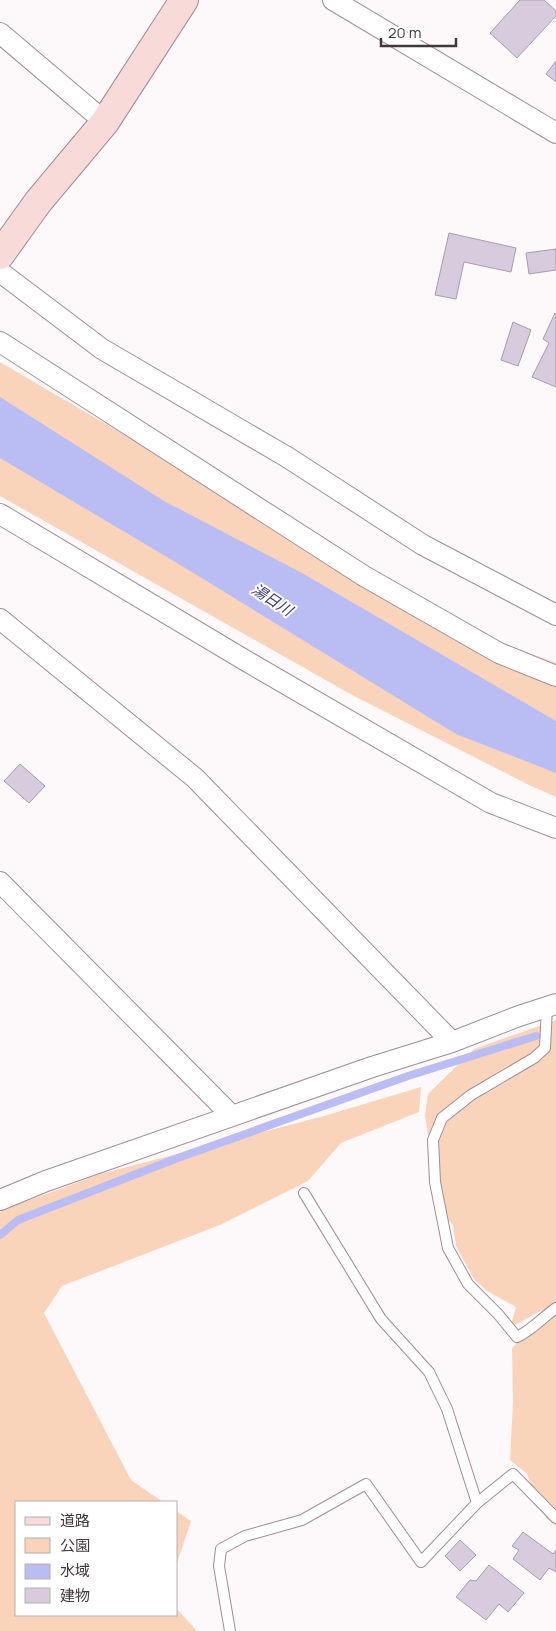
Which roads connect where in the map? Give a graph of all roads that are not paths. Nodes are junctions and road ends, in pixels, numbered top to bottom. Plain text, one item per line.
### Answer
1 (184, 0) edge
2 (333, 0) edge
3 (0, 32) edge
4 (105, 122) junction
5 (556, 133) edge
6 (0, 255) edge
7 (0, 272) edge
8 (0, 342) edge
9 (0, 514) edge
10 (556, 615) edge
11 (0, 618) edge
12 (556, 676) edge
13 (556, 828) edge
14 (0, 882) edge
15 (552, 1006) edge
16 (452, 1042) junction
17 (232, 1116) junction
18 (304, 1193) dead end
19 (0, 1200) edge
20 (556, 1308) edge
21 (477, 1503) junction
22 (556, 1518) edge
23 (230, 1631) edge

1 - 4 street
2 - 5 street
3 - 4 street
4 - 6 street
7 - 10 street
8 - 12 street
9 - 13 street
11 - 16 street
14 - 17 street
15 - 16 street
15 - 20 lane
16 - 17 street
17 - 19 street
18 - 21 lane
21 - 22 lane
21 - 23 lane

